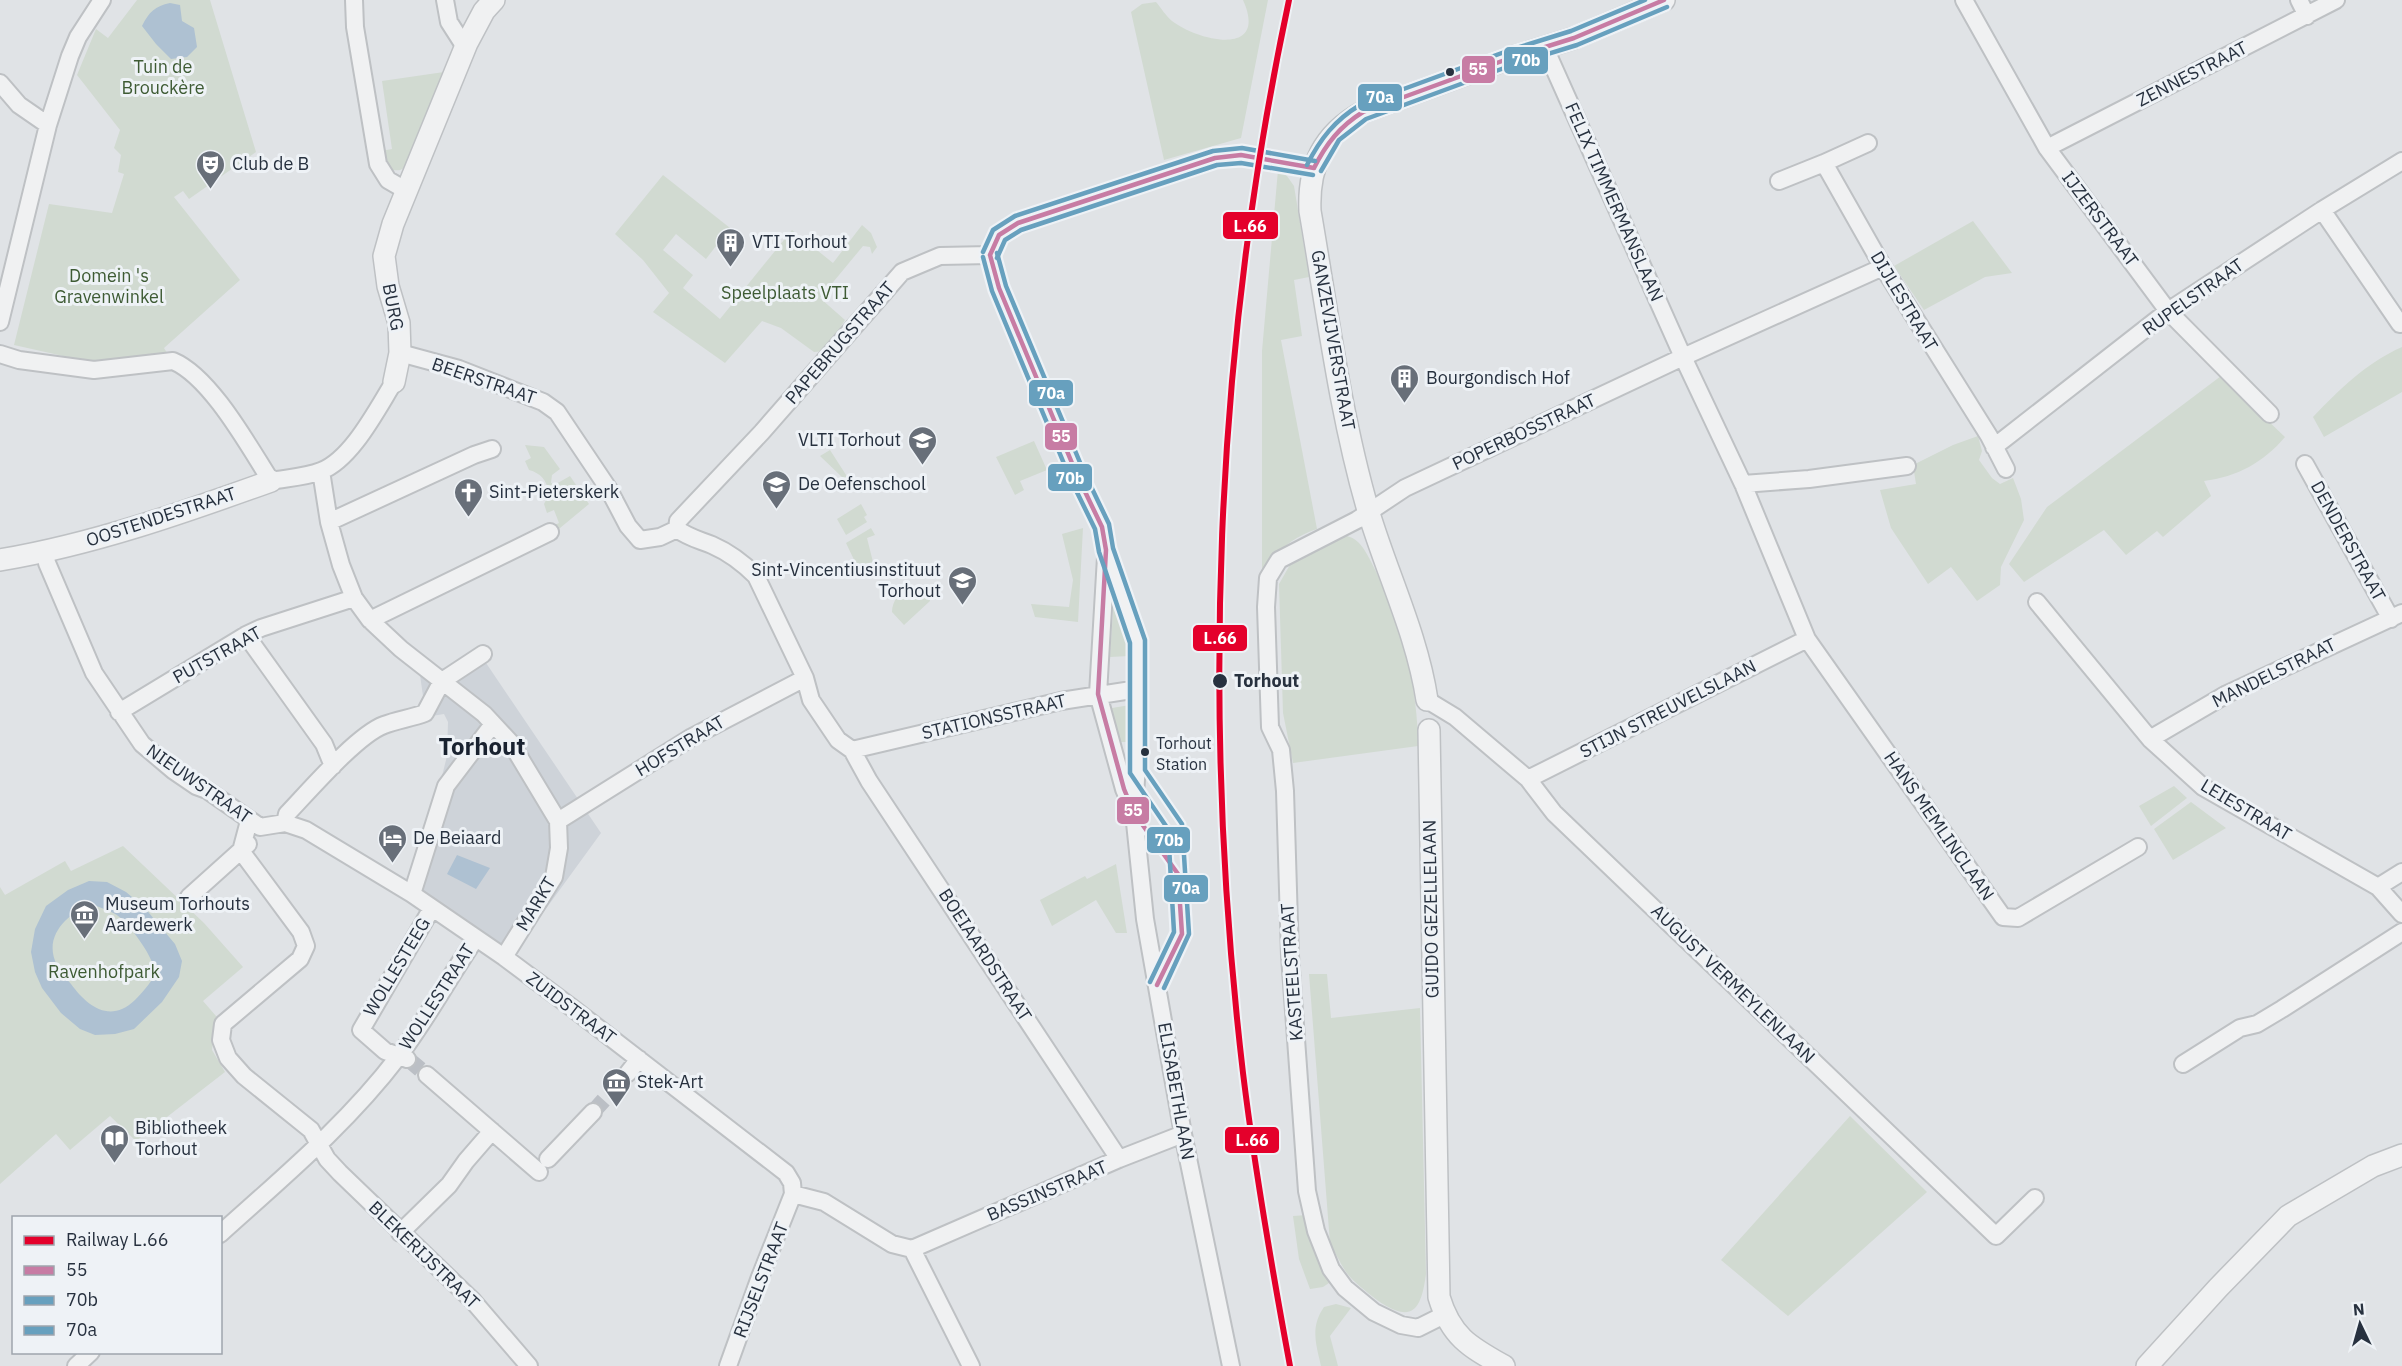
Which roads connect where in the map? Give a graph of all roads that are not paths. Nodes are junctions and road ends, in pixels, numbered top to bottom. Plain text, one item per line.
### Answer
1 (102, 0) edge
2 (354, 0) edge
3 (445, 0) edge
4 (494, 0) edge
5 (1964, 0) edge
6 (2299, 0) edge
7 (2336, 0) edge
8 (1655, 2) edge
9 (2307, 16) junction
10 (465, 47) junction
11 (1545, 48) junction
12 (0, 83) edge
13 (48, 125) junction
14 (1868, 143) dead end
15 (2047, 148) junction
16 (2402, 161) edge
17 (1824, 163) junction
18 (1314, 168) junction
19 (1779, 181) dead end
20 (407, 191) junction
21 (2322, 210) junction
22 (990, 255) junction
23 (1883, 267) junction
24 (2169, 311) junction
25 (0, 322) edge
26 (2400, 324) dead end
27 (400, 352) junction
28 (0, 354) edge
29 (1683, 357) junction
30 (394, 382) joint
31 (2270, 414) dead end
32 (1992, 442) junction
33 (492, 449) dead end
34 (2305, 464) dead end
35 (1906, 466) dead end
36 (2006, 469) dead end
37 (321, 471) junction
38 (271, 481) junction
39 (1743, 484) junction
40 (1369, 511) junction
41 (329, 522) junction
42 (677, 529) junction
43 (550, 532) dead end
44 (1106, 550) junction
45 (45, 552) junction
46 (0, 560) edge
47 (354, 598) junction
48 (2037, 602) dead end
49 (2396, 616) edge
50 (370, 620) junction
51 (246, 635) junction
52 (1807, 639) junction
53 (483, 654) dead end
54 (805, 678) junction
55 (442, 681) junction
56 (1138, 689) junction
57 (1098, 694) junction
58 (1427, 700) junction
59 (119, 712) junction
60 (493, 724) junction
61 (1429, 729) joint
62 (2150, 739) junction
63 (852, 750) junction
64 (333, 766) junction
65 (1528, 779) junction
66 (1134, 813) junction
67 (558, 821) junction
68 (285, 823) junction
69 (255, 824) junction
70 (2138, 846) dead end
71 (242, 851) junction
72 (2402, 872) edge
73 (2378, 887) junction
74 (411, 894) junction
75 (189, 897) dead end
76 (432, 908) junction
77 (2402, 914) edge
78 (2402, 932) edge
79 (476, 938) junction
80 (504, 957) junction
81 (403, 1058) junction
82 (639, 1059) junction
83 (2183, 1064) dead end
84 (628, 1073) tunnel mouth
85 (427, 1075) tunnel mouth
86 (593, 1112) tunnel mouth
87 (492, 1131) junction
88 (1183, 1134) junction
89 (320, 1144) junction
90 (2402, 1155) edge
91 (1119, 1159) junction
92 (793, 1194) junction
93 (2035, 1198) dead end
94 (222, 1232) edge
95 (400, 1233) junction
96 (912, 1249) junction
97 (1444, 1315) junction
98 (90, 1354) edge
99 (76, 1366) edge
100 (529, 1366) edge
101 (728, 1366) edge
102 (971, 1366) edge
103 (1231, 1366) edge
104 (1504, 1366) edge
105 (2147, 1366) edge

1 - 13 street
2 - 20 street
3 - 10 street
4 - 10 street, BURG
5 - 15 street, IJZERSTRAAT
6 - 9 street
7 - 9 street, ZENNESTRAAT
8 - 11 street, GANZEVIJVERSTRAAT
9 - 15 street, ZENNESTRAAT
10 - 20 street, BURG
11 - 18 street, GANZEVIJVERSTRAAT
11 - 29 street, FELIX TIMMERMANSLAAN
12 - 13 street
13 - 25 street
14 - 17 street
15 - 24 street, IJZERSTRAAT
16 - 21 street, RUPELSTRAAT
17 - 19 street
17 - 23 street, DIJLESTRAAT
18 - 22 street
18 - 40 street, GANZEVIJVERSTRAAT
20 - 27 street, BURG
21 - 24 street, RUPELSTRAAT
21 - 26 street
22 - 42 street, PAPEBRUGSTRAAT
22 - 44 street
23 - 29 street, POPERBOSSTRAAT
23 - 32 street, DIJLESTRAAT
24 - 31 street, IJZERSTRAAT
24 - 32 street, RUPELSTRAAT
27 - 30 street, BURG
27 - 42 street, BEERSTRAAT
28 - 38 street
29 - 39 street
29 - 40 street, POPERBOSSTRAAT
30 - 37 street, BURG
32 - 36 street
33 - 41 street
34 - 49 street, DENDERSTRAAT
35 - 39 street
37 - 38 street, OOSTENDESTRAAT
37 - 41 street, MARKT
38 - 45 street, OOSTENDESTRAAT
39 - 52 street
40 - 58 street, GUIDO GEZELLELAAN
40 - 97 street, KASTEELSTRAAT
41 - 47 street, MARKT
42 - 54 street, BOEIAARDSTRAAT
43 - 50 street
44 - 56 street, ELISABETHLAAN
44 - 57 street, ELISABETHLAAN
45 - 46 street, OOSTENDESTRAAT
45 - 59 street, NIEUWSTRAAT
47 - 50 street, MARKT
47 - 51 street, PUTSTRAAT
48 - 62 street, LEIESTRAAT
49 - 62 street, MANDELSTRAAT
50 - 55 street, MARKT
51 - 59 street, PUTSTRAAT
51 - 64 street
52 - 65 street, STIJN STREUVELSLAAN
52 - 70 street, HANS MEMLINCLAAN
53 - 55 street
54 - 63 street, BOEIAARDSTRAAT
54 - 67 street, HOFSTRAAT
55 - 60 street, MARKT
55 - 64 street
56 - 57 street, STATIONSSTRAAT
56 - 66 street, ELISABETHLAAN
57 - 63 street, STATIONSSTRAAT
57 - 66 street, ELISABETHLAAN
58 - 61 street, GUIDO GEZELLELAAN
58 - 65 street, AUGUST VERMEYLENLAAN
59 - 69 street, NIEUWSTRAAT
60 - 67 street, MARKT
60 - 74 street
61 - 97 street, GUIDO GEZELLELAAN
62 - 73 street, LEIESTRAAT
63 - 91 street, BOEIAARDSTRAAT
64 - 68 street
65 - 93 street, AUGUST VERMEYLENLAAN
66 - 88 street, ELISABETHLAAN
67 - 80 street, MARKT
68 - 69 street, NIEUWSTRAAT
68 - 74 street
69 - 71 street
71 - 75 street
71 - 89 street, BLEKERIJSTRAAT
72 - 73 street
73 - 77 street, LEIESTRAAT
74 - 76 street
76 - 79 street
76 - 81 street, WOLLESTEEG
78 - 83 street
79 - 80 street
79 - 81 street, WOLLESTRAAT
80 - 82 street, ZUIDSTRAAT
81 - 89 street, WOLLESTRAAT
82 - 84 street
82 - 92 street, ZUIDSTRAAT
85 - 87 street
86 - 87 street
87 - 95 street
88 - 91 street, BASSINSTRAAT
88 - 103 street, ELISABETHLAAN
89 - 94 street, WOLLESTRAAT
89 - 95 street, BLEKERIJSTRAAT
90 - 105 street
91 - 96 street, BASSINSTRAAT
92 - 96 street
92 - 101 street, RIJSELSTRAAT
95 - 100 street, BLEKERIJSTRAAT
96 - 102 street
97 - 104 street
98 - 99 street

